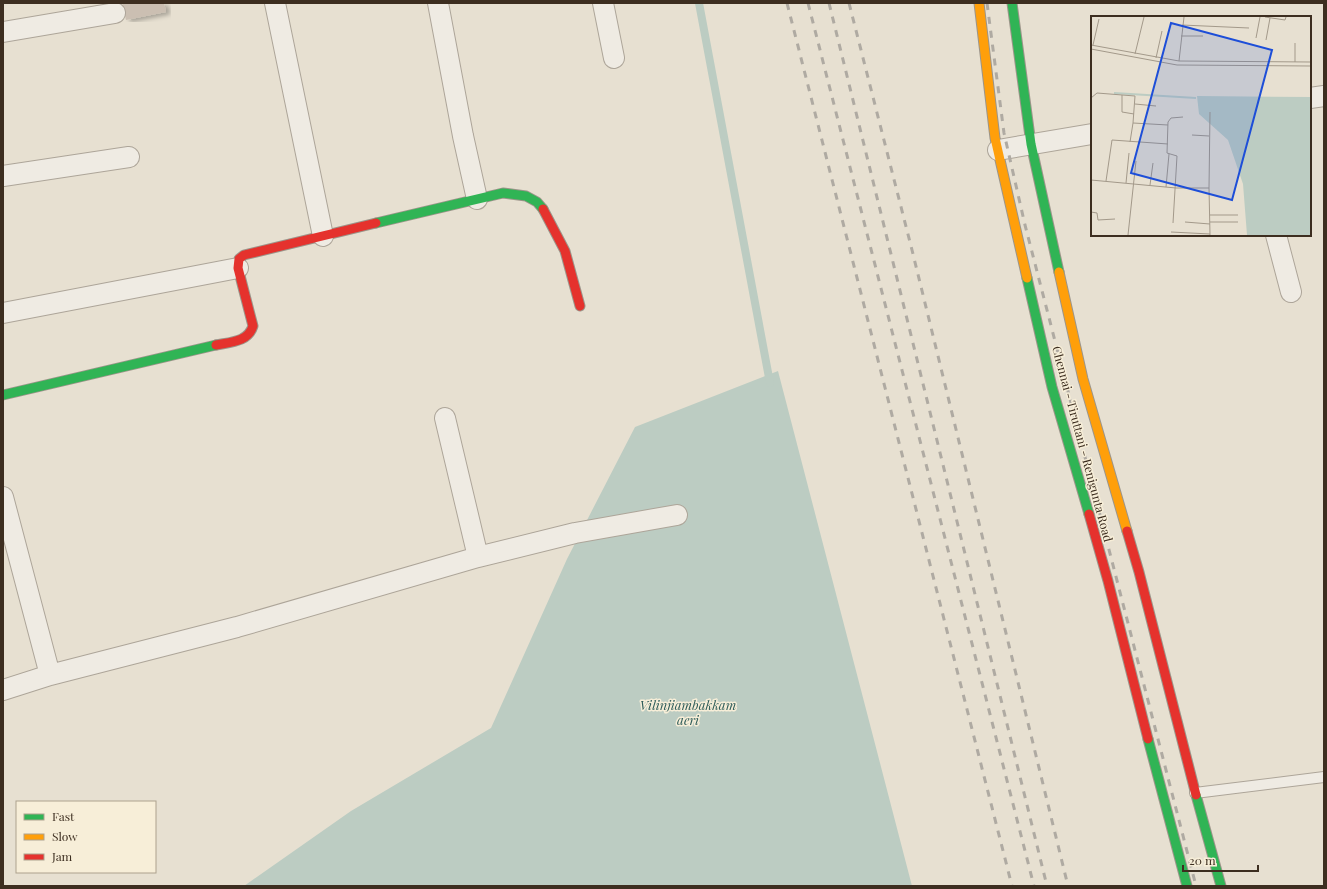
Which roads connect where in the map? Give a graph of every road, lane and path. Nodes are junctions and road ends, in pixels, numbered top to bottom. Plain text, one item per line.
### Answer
1 (275, 3) edge
2 (438, 3) edge
3 (604, 3) edge
4 (979, 3) edge
5 (1012, 3) edge
6 (115, 13) dead end
7 (3, 32) edge
8 (614, 58) dead end
9 (1324, 96) edge
10 (1311, 98) edge
11 (1091, 134) edge
12 (1032, 144) junction
13 (998, 150) junction
14 (129, 157) dead end
15 (3, 176) edge
16 (477, 199) junction
17 (323, 236) junction
18 (1276, 236) edge
19 (238, 268) junction
20 (1291, 292) dead end
21 (580, 306) dead end
22 (3, 313) edge
23 (3, 395) edge
24 (445, 418) dead end
25 (3, 497) edge
26 (677, 515) dead end
27 (478, 557) junction
28 (50, 675) junction
29 (3, 690) edge
30 (1324, 777) edge
31 (1195, 793) junction
32 (1188, 886) edge
33 (1221, 886) edge

1 - 17 street
2 - 16 street
3 - 8 street
4 - 13 main road, Chennai - Tiruttani - Renigunta Road
5 - 12 main road, Chennai - Tiruttani - Renigunta Road
6 - 7 street
9 - 10 street
11 - 12 street
12 - 13 street
12 - 31 main road, Chennai - Tiruttani - Renigunta Road
13 - 32 main road, Chennai - Tiruttani - Renigunta Road
14 - 15 street
16 - 17 main road
16 - 21 main road
17 - 19 main road
18 - 20 street
19 - 22 street
19 - 23 main road
24 - 27 street
25 - 28 street
26 - 27 street
27 - 28 street
28 - 29 street
30 - 31 lane
31 - 33 main road, Chennai - Tiruttani - Renigunta Road

